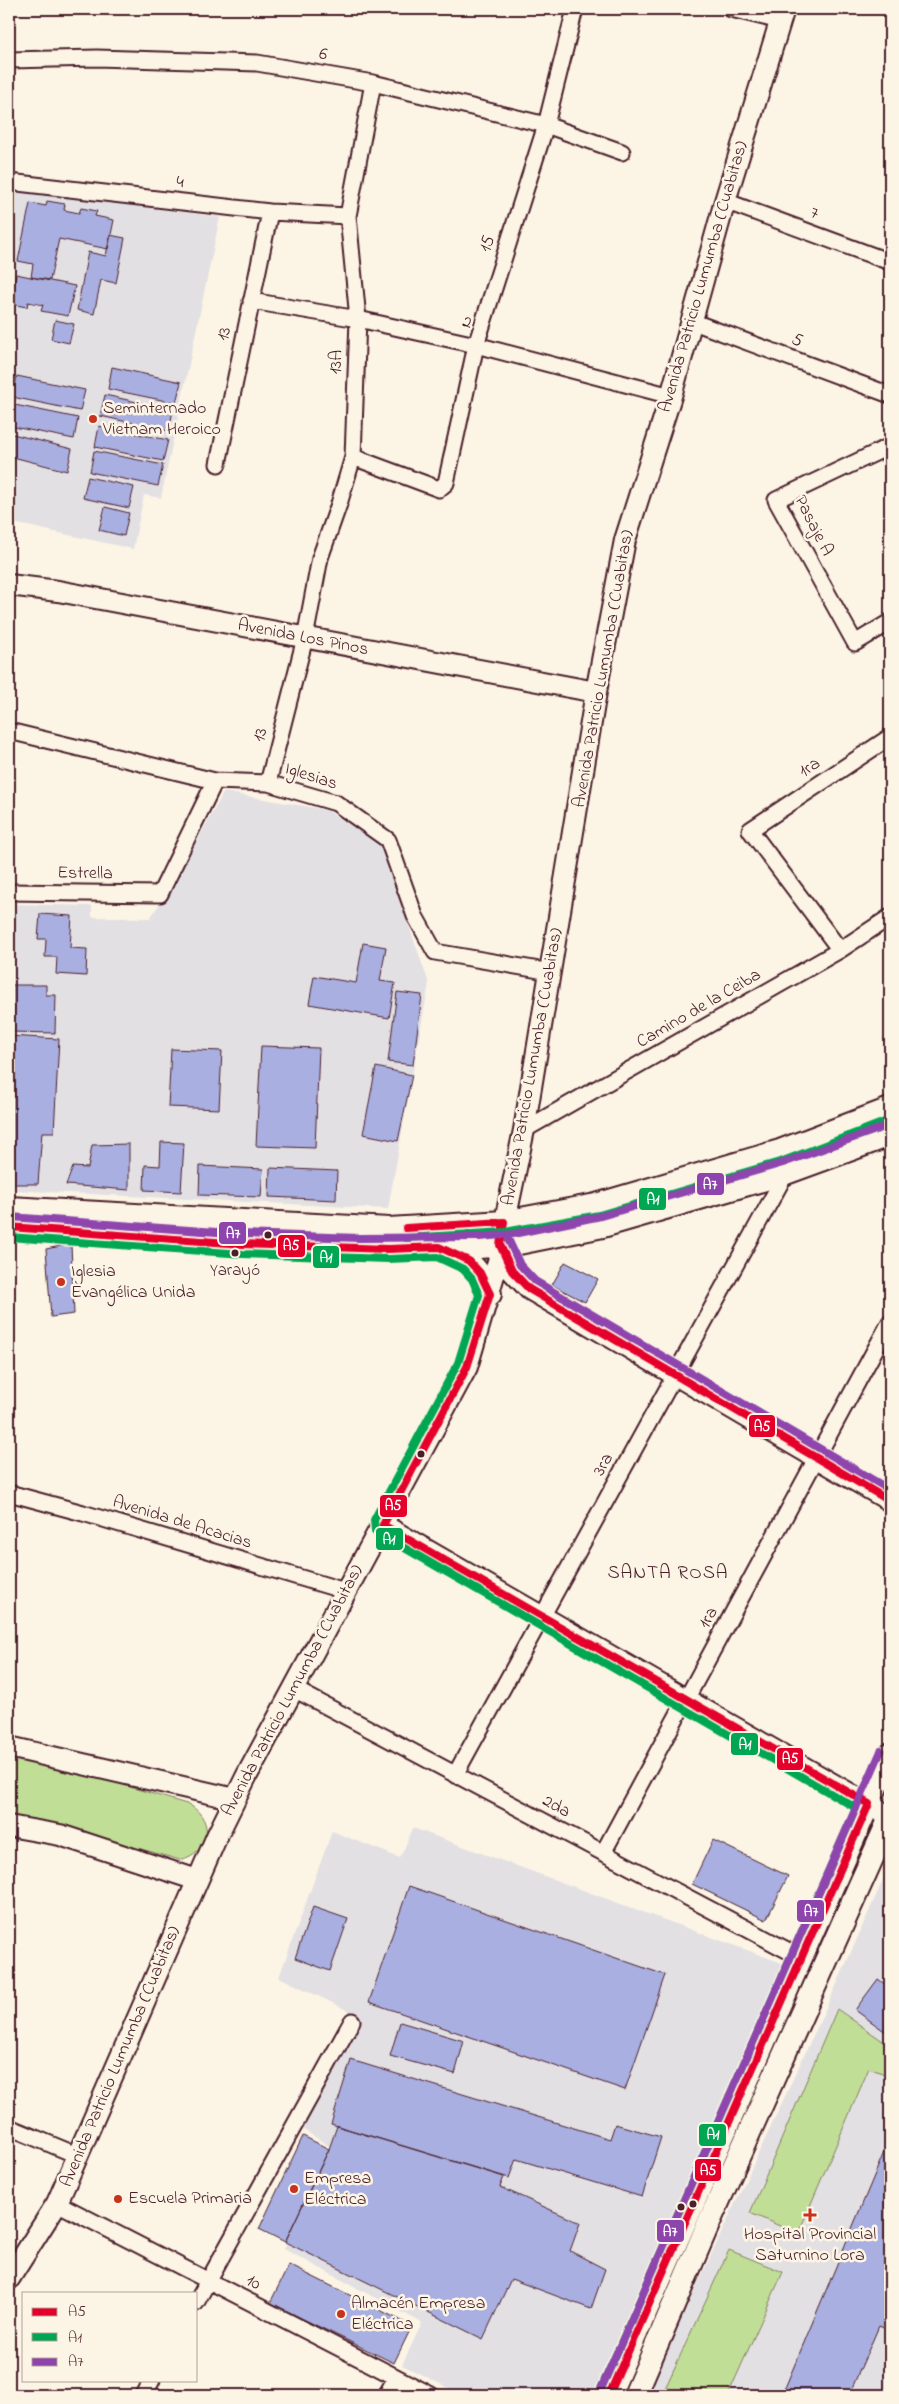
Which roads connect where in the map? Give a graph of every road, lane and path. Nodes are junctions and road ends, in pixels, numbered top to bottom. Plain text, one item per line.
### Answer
1 (575, 9) edge
2 (731, 9) edge
3 (782, 15) edge
4 (9, 60) edge
5 (373, 83) junction
6 (546, 125) junction
7 (622, 152) dead end
8 (9, 182) edge
9 (725, 202) junction
10 (270, 212) junction
11 (348, 216) junction
12 (890, 262) edge
13 (251, 301) junction
14 (358, 319) junction
15 (691, 321) junction
16 (476, 345) junction
17 (890, 395) edge
18 (671, 396) junction
19 (890, 446) edge
20 (353, 457) junction
21 (218, 464) dead end
22 (9, 585) edge
23 (890, 622) edge
24 (306, 638) junction
25 (596, 692) junction
26 (9, 731) edge
27 (890, 737) edge
28 (214, 781) junction
29 (268, 783) junction
30 (9, 892) edge
31 (890, 918) edge
32 (840, 950) junction
33 (551, 972) junction
34 (890, 1109) edge
35 (524, 1130) junction
36 (890, 1135) edge
37 (786, 1173) junction
38 (9, 1208) edge
39 (504, 1222) junction
40 (9, 1227) edge
41 (500, 1245) junction
42 (439, 1247) junction
43 (490, 1294) junction
44 (890, 1322) edge
45 (675, 1375) junction
46 (817, 1458) junction
47 (9, 1493) edge
48 (890, 1501) edge
49 (382, 1525) junction
50 (345, 1591) junction
51 (542, 1617) junction
52 (294, 1689) junction
53 (686, 1699) junction
54 (9, 1747) edge
55 (890, 1755) edge
56 (455, 1775) junction
57 (235, 1799) junction
58 (869, 1804) junction
59 (890, 1818) edge
60 (9, 1826) edge
61 (603, 1852) junction
62 (197, 1880) junction
63 (800, 1957) junction
64 (352, 2022) dead end
65 (9, 2127) edge
66 (79, 2156) junction
67 (57, 2203) junction
68 (9, 2279) edge
69 (209, 2281) junction
70 (198, 2300) edge
71 (396, 2378) junction
72 (151, 2382) edge
73 (144, 2395) edge
74 (386, 2395) edge
75 (431, 2395) edge
76 (609, 2395) edge
77 (635, 2395) edge

1 - 6 street, 15
2 - 3 street
3 - 9 main road, Avenida Patricio Lumumba (Cuabitas)
4 - 5 street, 6
5 - 6 street, 6
5 - 11 street, 13A
6 - 7 street, 6
6 - 16 street, 15
8 - 10 street, 4
9 - 12 street, 7
9 - 15 main road, Avenida Patricio Lumumba (Cuabitas)
10 - 11 street, 4
10 - 13 street, 13
11 - 14 street, 13A
13 - 14 street, 2
13 - 21 street, 13
14 - 16 street, 2
14 - 20 street, 13A
15 - 17 street, 5
15 - 18 main road, Avenida Patricio Lumumba (Cuabitas)
16 - 18 street, 2
16 - 20 street, 15
18 - 25 main road, Avenida Patricio Lumumba (Cuabitas)
19 - 23 street, Pasaje A
20 - 24 street, 13A
22 - 24 main road, Avenida Los Pinos
24 - 25 main road, Avenida Los Pinos
24 - 29 street, 13
25 - 33 main road, Avenida Patricio Lumumba (Cuabitas)
26 - 28 street, Iglesias
27 - 32 street, 1ra
28 - 29 street, Iglesias
28 - 30 street, Estrella
29 - 33 street, Iglesias
31 - 32 street, Camino de la Ceiba
32 - 35 street, Camino de la Ceiba
33 - 35 main road, Avenida Patricio Lumumba (Cuabitas)
34 - 39 main road
35 - 39 main road, Avenida Patricio Lumumba (Cuabitas)
36 - 37 main road
37 - 41 main road
37 - 45 street, 3ra
38 - 39 main road
39 - 41 main road, Avenida Patricio Lumumba (Cuabitas)
40 - 42 main road
41 - 42 main road
41 - 43 main road, Avenida Patricio Lumumba (Cuabitas)
41 - 45 main road
42 - 43 main road
43 - 49 main road, Avenida Patricio Lumumba (Cuabitas)
44 - 46 street, 1ra
45 - 46 main road
45 - 51 street, 3ra
46 - 48 main road
46 - 53 street, 1ra
47 - 50 street, Avenida de Acacias
49 - 50 main road, Avenida Patricio Lumumba (Cuabitas)
49 - 51 main road
50 - 52 main road, Avenida Patricio Lumumba (Cuabitas)
51 - 53 main road
51 - 56 street, 3ra
52 - 56 street, 2da
52 - 57 main road, Avenida Patricio Lumumba (Cuabitas)
53 - 58 main road
53 - 61 street, 1ra
54 - 57 main road
55 - 58 main road
56 - 61 street, 2da
57 - 62 main road, Avenida Patricio Lumumba (Cuabitas)
58 - 59 main road
58 - 63 main road
59 - 77 main road
60 - 62 main road
61 - 63 street, 2da
62 - 66 main road, Avenida Patricio Lumumba (Cuabitas)
63 - 76 main road
64 - 69 street
65 - 66 street
66 - 67 main road, Avenida Patricio Lumumba (Cuabitas)
67 - 68 main road, Avenida Patricio Lumumba (Cuabitas)
67 - 69 street, 10
69 - 70 street
69 - 71 street, 10
71 - 74 street
71 - 75 street, 10
72 - 73 street

